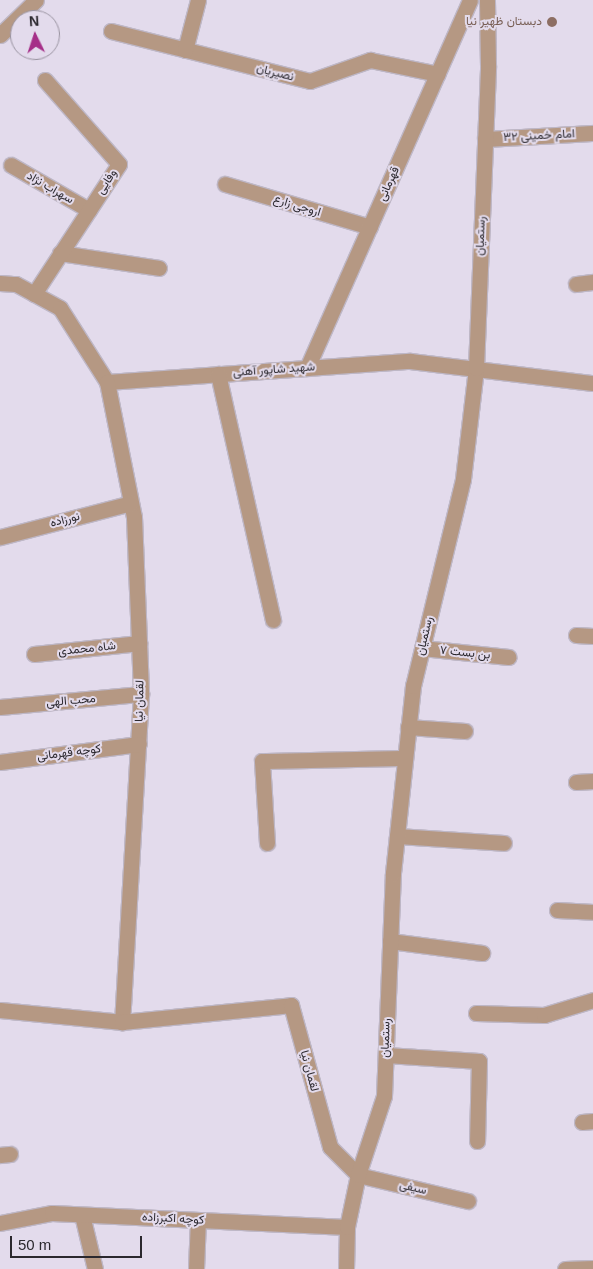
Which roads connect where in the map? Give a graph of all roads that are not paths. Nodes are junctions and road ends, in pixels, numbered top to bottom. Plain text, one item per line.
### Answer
1 (36, 0) edge
2 (198, 0) edge
3 (470, 0) edge
4 (487, 0) edge
5 (111, 31) dead end
6 (0, 35) edge
7 (185, 50) junction
8 (438, 74) junction
9 (45, 80) dead end
10 (593, 134) edge
11 (485, 139) junction
12 (11, 165) dead end
13 (225, 184) dead end
14 (89, 210) junction
15 (370, 227) junction
16 (60, 254) junction
17 (158, 268) dead end
18 (593, 282) edge
19 (0, 283) edge
20 (576, 284) dead end
21 (34, 294) junction
22 (307, 368) junction
23 (476, 368) junction
24 (218, 374) junction
25 (107, 382) junction
26 (593, 383) edge
27 (131, 503) junction
28 (0, 537) edge
29 (273, 620) dead end
30 (576, 635) dead end
31 (593, 636) edge
32 (140, 643) junction
33 (422, 648) junction
34 (34, 654) dead end
35 (509, 657) dead end
36 (141, 694) junction
37 (0, 707) edge
38 (408, 727) junction
39 (465, 731) dead end
40 (139, 744) junction
41 (404, 758) junction
42 (0, 762) edge
43 (576, 782) dead end
44 (593, 782) edge
45 (397, 836) junction
46 (268, 843) dead end
47 (504, 843) dead end
48 (557, 910) dead end
49 (593, 912) edge
50 (390, 941) junction
51 (482, 953) dead end
52 (593, 1000) edge
53 (0, 1010) edge
54 (476, 1013) dead end
55 (122, 1022) junction
56 (386, 1055) junction
57 (477, 1141) dead end
58 (358, 1175) junction
59 (468, 1201) dead end
60 (82, 1215) junction
61 (198, 1220) junction
62 (0, 1223) edge
63 (347, 1227) junction
64 (593, 1268) edge
65 (95, 1269) edge
66 (196, 1269) edge
67 (346, 1269) edge
68 (565, 1269) edge

1 - 6 street
2 - 7 street
3 - 8 street, قهرمانی
4 - 11 street, رستمیان
5 - 7 street, نصیریان
7 - 8 street, نصیریان
8 - 15 street, قهرمانی
9 - 14 street, وفایی
10 - 11 street, امام خمینی ۳۲
11 - 23 street, رستمیان
12 - 14 street, سهراب نژاد
13 - 15 street, اروجی زارع
14 - 16 street, وفایی
15 - 22 street, قهرمانی
16 - 17 street
16 - 21 street, وفایی
18 - 20 street
19 - 21 street
21 - 25 street
22 - 23 street, شهید شاپور آهنی
22 - 24 street, شهید شاپور آهنی
23 - 26 street, شهید شاپور آهنی
23 - 33 street, رستمیان
24 - 25 street, شهید شاپور آهنی
24 - 29 street
25 - 27 street, لقمان نیا
27 - 28 street, نورزاده
27 - 32 street, لقمان نیا
30 - 31 street
32 - 34 street, شاه محمدی
32 - 36 street, لقمان نیا
33 - 35 street, بن بست ۷
33 - 38 street, رستمیان
36 - 37 street, محب الهی
36 - 40 street, لقمان نیا
38 - 39 street
38 - 41 street, رستمیان
40 - 42 street, کوچه قهرمانی
40 - 55 street, لقمان نیا
41 - 45 street, رستمیان
41 - 46 street
43 - 44 street
45 - 47 street
45 - 50 street, رستمیان
48 - 49 street
50 - 51 street
50 - 56 street, رستمیان
52 - 54 street
53 - 55 street, لقمان نیا
55 - 58 street, لقمان نیا
56 - 57 street
56 - 58 street, رستمیان
58 - 59 street, سیفی
58 - 63 street, رستمیان
60 - 61 street, کوچه اکبرزاده
60 - 62 street, کوچه اکبرزاده
60 - 65 street
61 - 63 street, کوچه اکبرزاده
61 - 66 street
63 - 67 street, رستمیان
64 - 68 street

